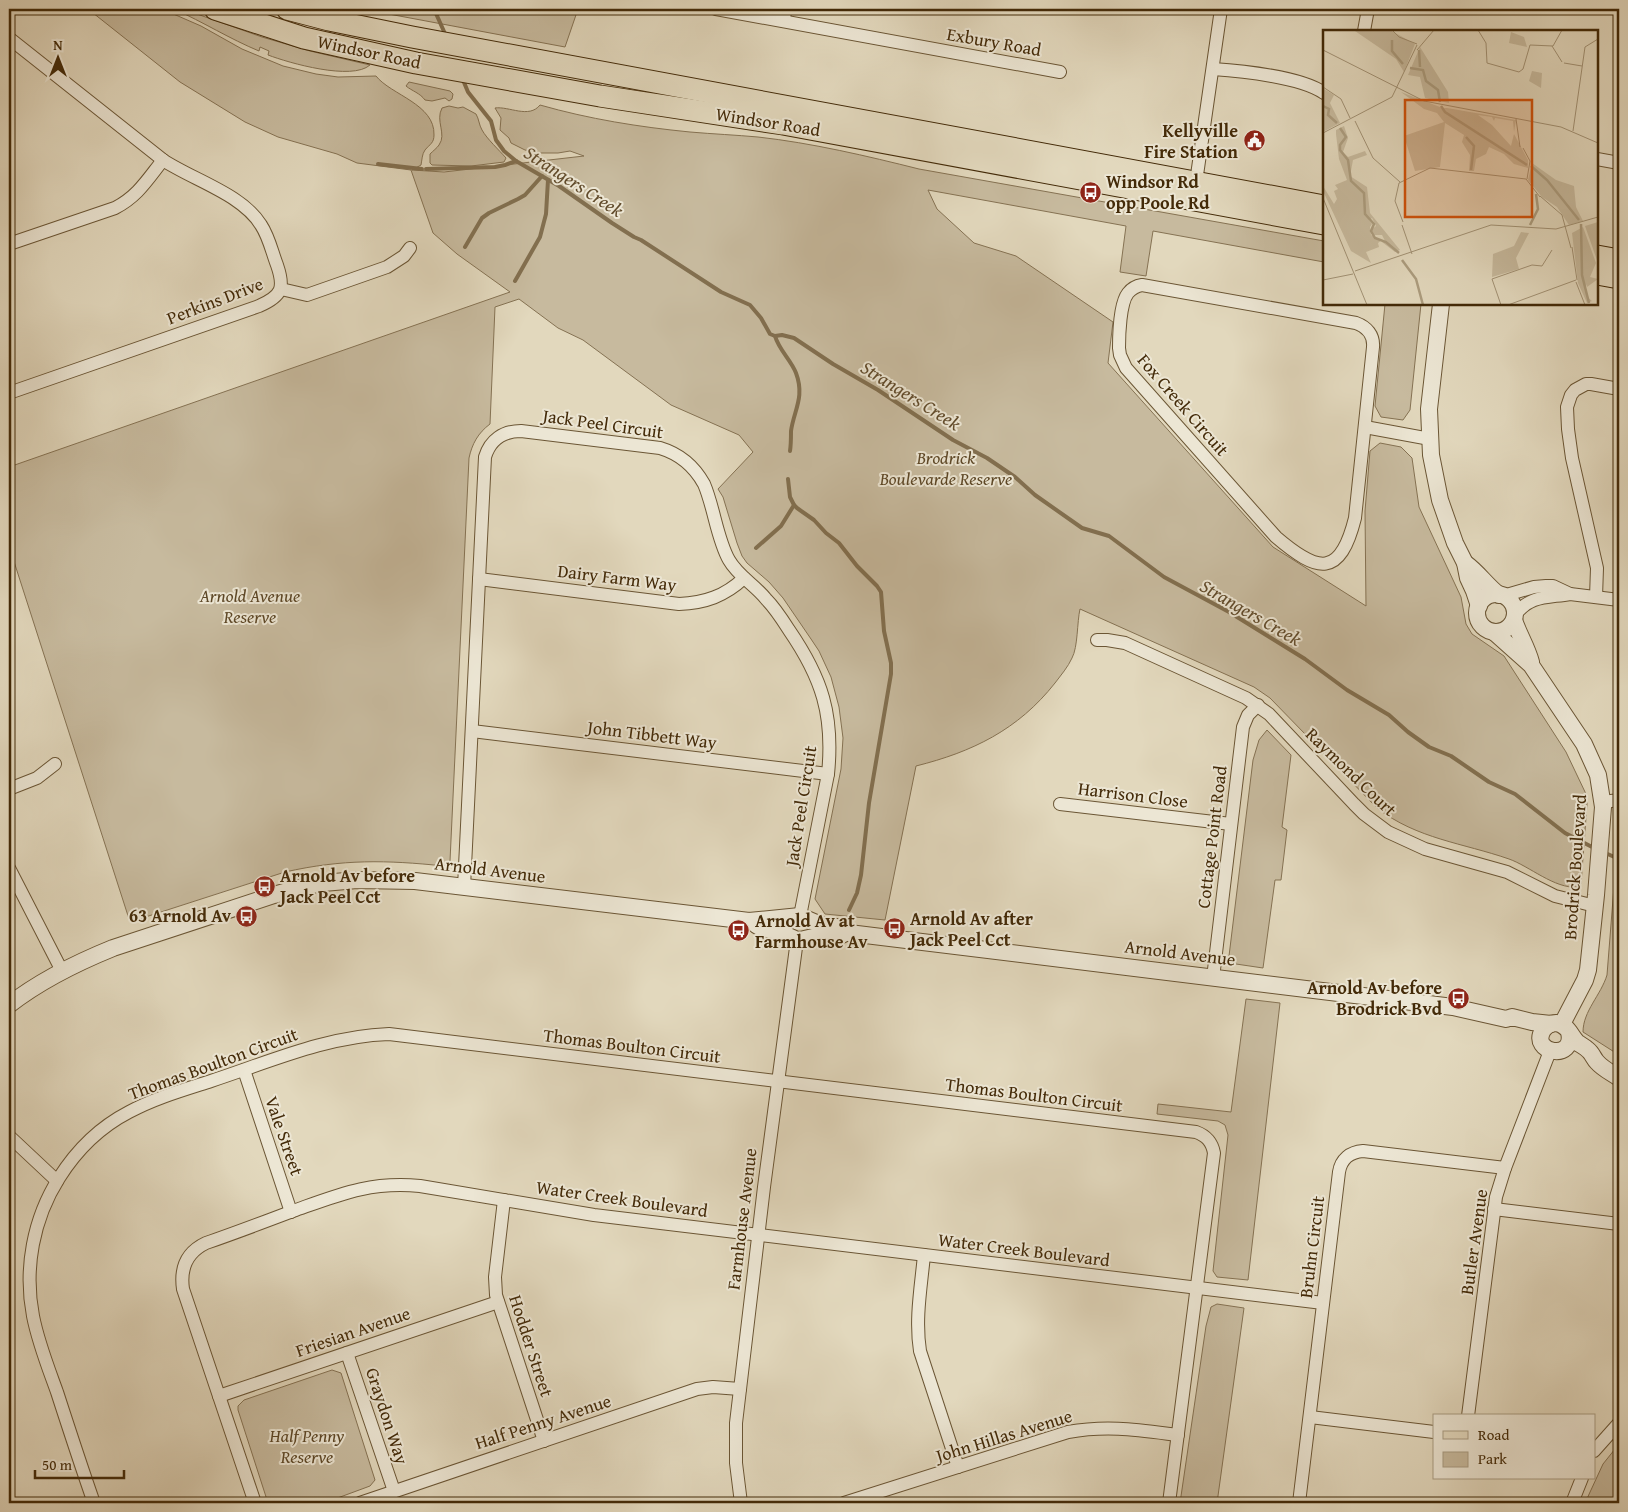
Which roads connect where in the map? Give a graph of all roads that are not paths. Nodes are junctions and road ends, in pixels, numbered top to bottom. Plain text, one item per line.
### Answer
1 (215, 9) edge
2 (287, 9) edge
3 (716, 9) edge
4 (1221, 9) edge
5 (1368, 9) edge
6 (785, 15) edge
7 (1364, 30) edge
8 (9, 38) edge
9 (1213, 69) junction
10 (1060, 72) dead end
11 (1323, 92) edge
12 (1598, 159) edge
13 (163, 160) junction
14 (1619, 163) edge
15 (1196, 182) junction
16 (1323, 206) edge
17 (1323, 224) edge
18 (9, 244) edge
19 (410, 248) dead end
20 (1598, 256) edge
21 (1619, 260) edge
22 (1598, 274) edge
23 (1619, 278) edge
24 (281, 289) junction
25 (1441, 305) edge
26 (1619, 389) edge
27 (9, 394) edge
28 (1365, 427) junction
29 (1430, 439) junction
30 (1466, 563) junction
31 (744, 578) junction
32 (479, 579) junction
33 (1570, 594) junction
34 (1501, 595) junction
35 (1596, 597) junction
36 (1619, 600) edge
37 (1479, 606) junction
38 (1514, 618) junction
39 (1494, 632) junction
40 (1097, 640) dead end
41 (1531, 665) junction
42 (1258, 705) junction
43 (472, 731) junction
44 (55, 764) dead end
45 (828, 774) junction
46 (9, 789) edge
47 (1619, 800) edge
48 (1060, 804) dead end
49 (1602, 804) junction
50 (1231, 824) junction
51 (9, 868) edge
52 (464, 887) junction
53 (1595, 901) junction
54 (800, 917) junction
55 (749, 921) junction
56 (849, 934) junction
57 (797, 938) junction
58 (62, 970) junction
59 (1213, 978) junction
60 (9, 1004) edge
61 (1506, 1019) junction
62 (1560, 1027) junction
63 (1550, 1047) junction
64 (1597, 1063) junction
65 (244, 1070) junction
66 (1619, 1078) edge
67 (777, 1082) junction
68 (9, 1136) edge
69 (1505, 1168) junction
70 (57, 1181) junction
71 (504, 1200) junction
72 (1494, 1209) junction
73 (291, 1212) junction
74 (1619, 1224) edge
75 (758, 1235) junction
76 (924, 1255) junction
77 (1197, 1288) junction
78 (498, 1302) junction
79 (1323, 1303) junction
80 (347, 1353) junction
81 (740, 1389) junction
82 (219, 1396) junction
83 (1468, 1414) edge
84 (1310, 1418) junction
85 (1619, 1423) edge
86 (1433, 1432) edge
87 (1178, 1435) junction
88 (544, 1441) junction
89 (1596, 1449) edge
90 (958, 1467) junction
91 (1581, 1480) edge
92 (394, 1491) junction
93 (94, 1503) edge
94 (255, 1503) edge
95 (360, 1503) edge
96 (741, 1503) edge
97 (844, 1503) edge
98 (1168, 1503) edge
99 (1299, 1503) edge
100 (1572, 1503) edge

1 - 17 main road, Windsor Road
2 - 15 main road, Windsor Road
3 - 6 street, Exbury Road
4 - 9 street
5 - 7 street
6 - 10 street, Exbury Road
8 - 13 street, Perkins Drive
9 - 11 street
9 - 15 street
12 - 14 street
13 - 18 street
13 - 24 street, Perkins Drive
15 - 16 main road, Windsor Road
19 - 24 street
20 - 21 main road
22 - 23 main road
24 - 27 street, Perkins Drive
25 - 29 street
26 - 35 street
28 - 28 street, Fox Creek Circuit
28 - 29 street
29 - 30 street
30 - 34 street
30 - 37 street
31 - 32 street, Dairy Farm Way
31 - 32 street, Jack Peel Circuit
31 - 45 street, Jack Peel Circuit
32 - 43 street, Jack Peel Circuit
33 - 34 street
33 - 35 street
33 - 38 street
34 - 37 street
34 - 38 street
35 - 36 street
37 - 39 street
38 - 39 street
38 - 41 street, Brodrick Boulevard
39 - 41 street, Brodrick Boulevard
40 - 42 street, Raymond Court
41 - 49 street, Brodrick Boulevard
42 - 50 street, Cottage Point Road
42 - 53 street, Raymond Court
43 - 45 street, John Tibbett Way
43 - 52 street, Jack Peel Circuit
44 - 46 street
45 - 54 street, Jack Peel Circuit
47 - 49 street
48 - 50 street, Harrison Close
49 - 53 street, Brodrick Boulevard
50 - 59 street, Cottage Point Road
51 - 58 street
52 - 55 street, Arnold Avenue
52 - 58 street, Arnold Avenue
53 - 62 street, Brodrick Boulevard
54 - 55 street, Arnold Avenue
54 - 56 street, Arnold Avenue
54 - 57 street
55 - 57 street, Arnold Avenue
56 - 57 street, Arnold Avenue
56 - 59 street, Arnold Avenue
57 - 67 street, Farmhouse Avenue
58 - 60 street, Arnold Avenue
59 - 61 street, Arnold Avenue
61 - 62 street, Arnold Avenue
61 - 63 street, Arnold Avenue
62 - 63 street
62 - 63 street
62 - 64 street, Arnold Avenue
63 - 64 street, Arnold Avenue
63 - 69 street, Butler Avenue
64 - 66 street, Arnold Avenue
65 - 67 street, Thomas Boulton Circuit
65 - 70 street, Thomas Boulton Circuit
65 - 73 street, Vale Street
67 - 75 street, Farmhouse Avenue
67 - 77 street, Thomas Boulton Circuit
68 - 70 street
69 - 72 street, Butler Avenue
69 - 79 street, Bruhn Circuit
70 - 93 street, Thomas Boulton Circuit
71 - 73 street, Water Creek Boulevard
71 - 75 street, Water Creek Boulevard
71 - 78 street, Hodder Street
72 - 74 street
72 - 83 street, Butler Avenue
73 - 82 street, Water Creek Boulevard
75 - 76 street, Water Creek Boulevard
75 - 81 street, Farmhouse Avenue
76 - 77 street, Water Creek Boulevard
76 - 90 street
77 - 79 street, Water Creek Boulevard
77 - 87 street, Thomas Boulton Circuit
78 - 80 street, Friesian Avenue
78 - 88 street, Hodder Street
79 - 84 street, Bruhn Circuit
80 - 82 street, Friesian Avenue
80 - 92 street, Graydon Way
81 - 88 street, Half Penny Avenue
81 - 96 street, Farmhouse Avenue
82 - 94 street, Water Creek Boulevard
84 - 86 street
84 - 99 street, Bruhn Circuit
85 - 89 street
87 - 90 street, John Hillas Avenue
87 - 98 street, Thomas Boulton Circuit
88 - 92 street, Half Penny Avenue
90 - 97 street, John Hillas Avenue
91 - 100 street
92 - 95 street, Half Penny Avenue

